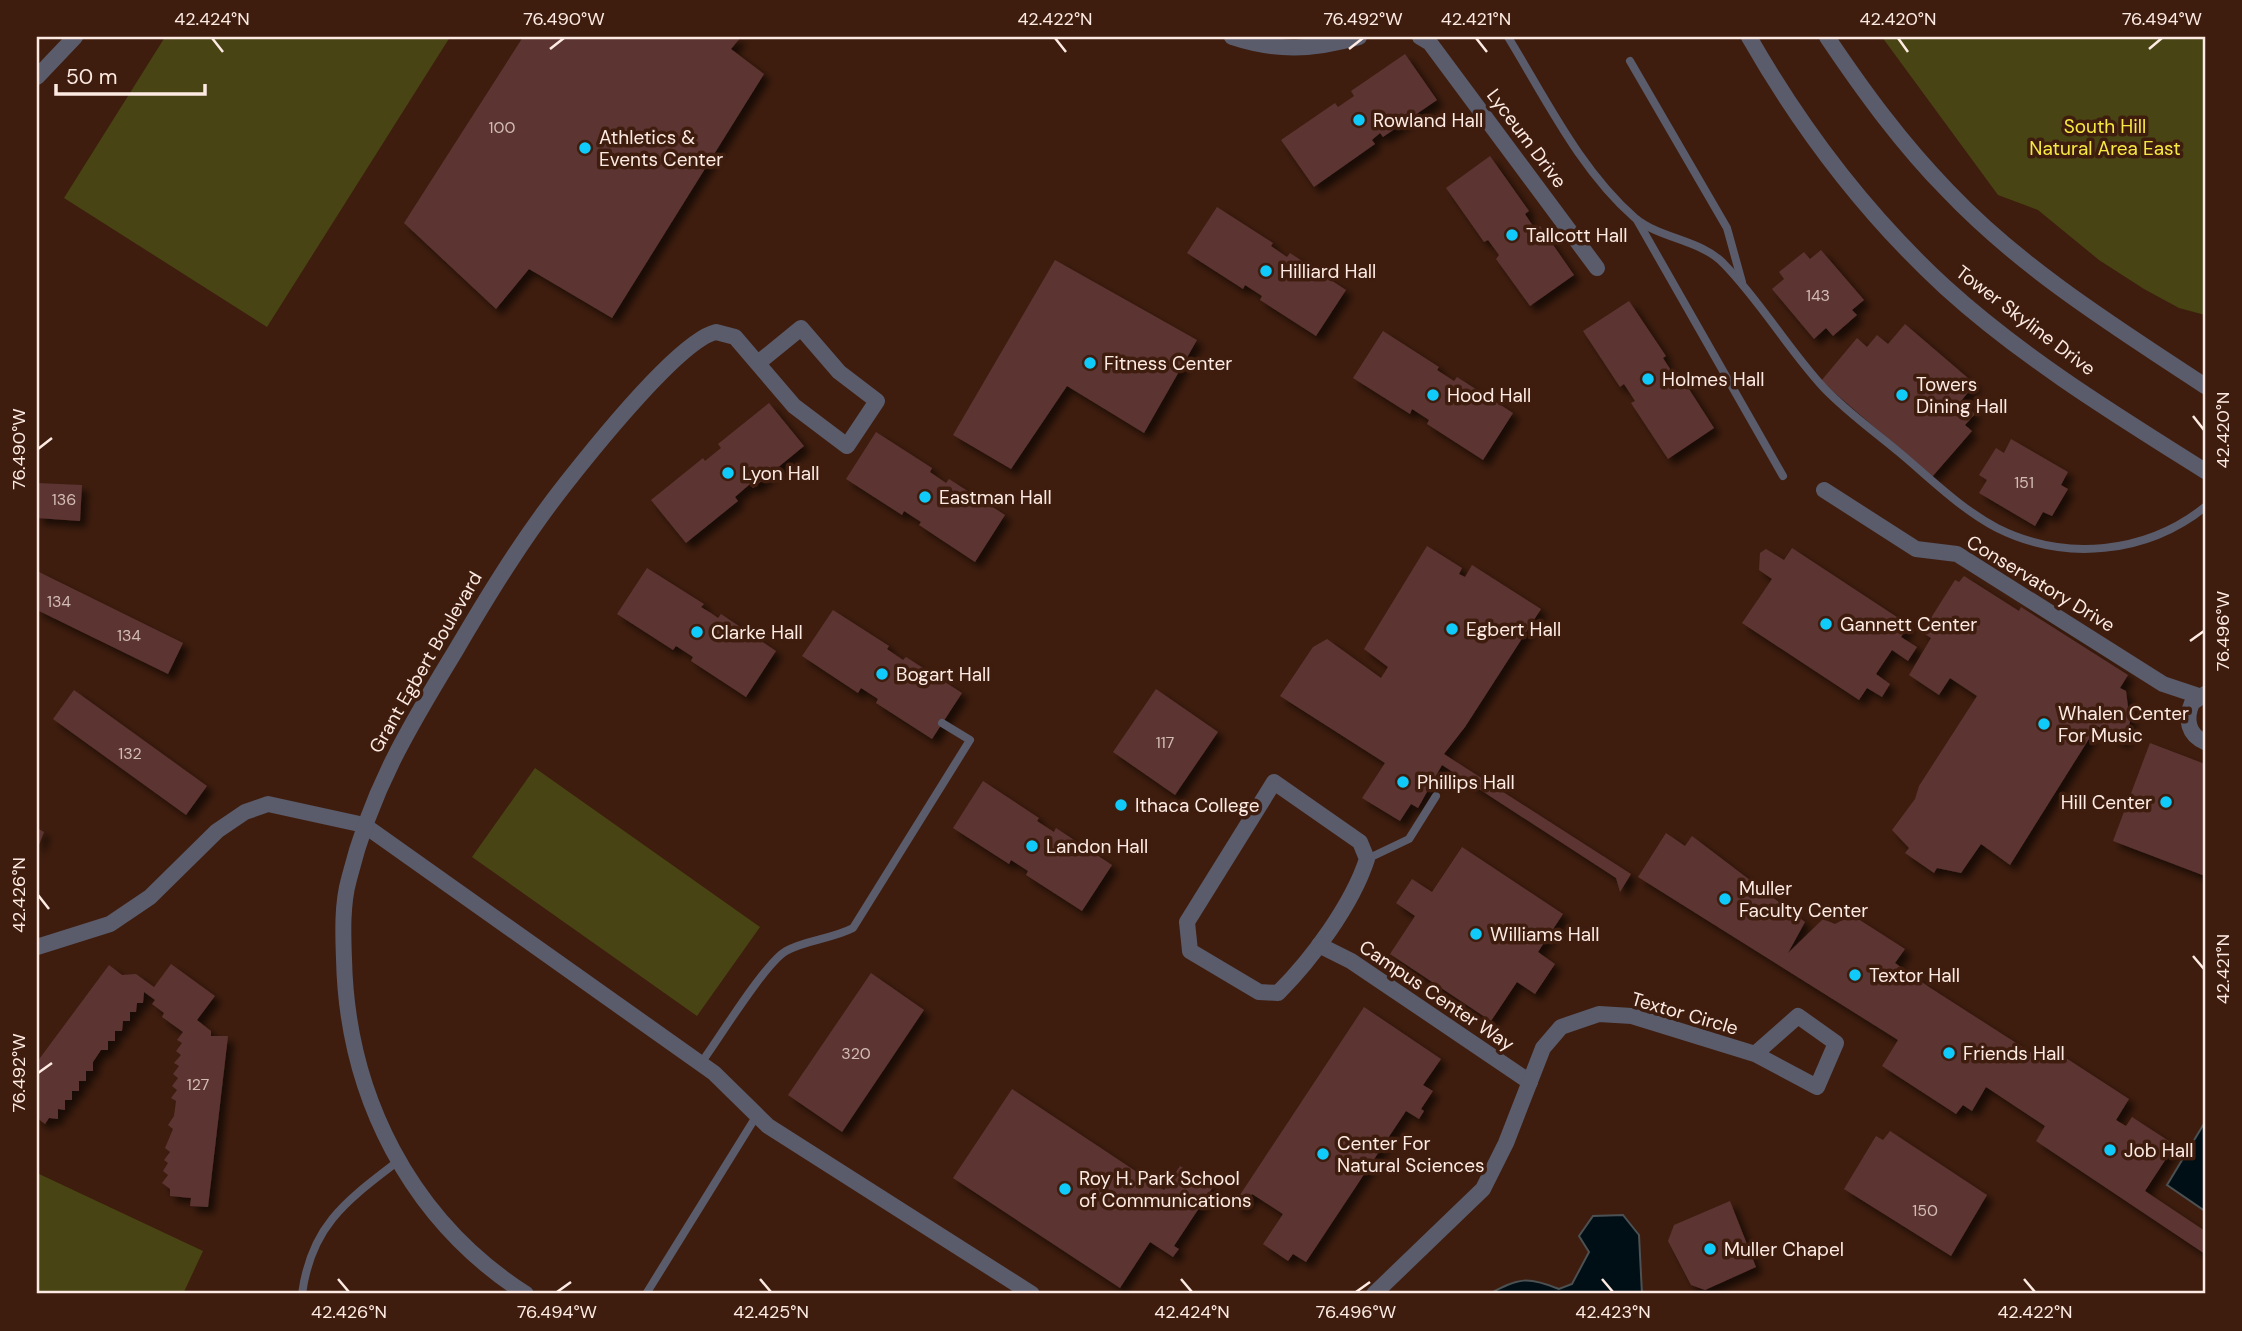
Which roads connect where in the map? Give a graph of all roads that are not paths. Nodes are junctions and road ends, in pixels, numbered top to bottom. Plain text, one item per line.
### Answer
1 (75, 37) edge
2 (1232, 37) edge
3 (1359, 37) edge
4 (1420, 37) edge
5 (1508, 37) edge
6 (1749, 37) edge
7 (1827, 37) edge
8 (1260, 41) edge
9 (1630, 61) dead end
10 (37, 77) edge
11 (1637, 220) junction
12 (1597, 268) dead end
13 (1743, 288) junction
14 (758, 363) junction
15 (2205, 386) edge
16 (2205, 471) edge
17 (1783, 476) dead end
18 (1824, 490) dead end
19 (2205, 507) edge
20 (2202, 695) edge
21 (942, 723) dead end
22 (2205, 742) edge
23 (1436, 796) dead end
24 (364, 825) junction
25 (1367, 859) junction
26 (1320, 944) junction
27 (37, 947) edge
28 (1755, 1054) junction
29 (701, 1063) junction
30 (1530, 1082) junction
31 (757, 1115) junction
32 (397, 1162) junction
33 (302, 1294) edge
34 (526, 1294) edge
35 (646, 1294) edge
36 (1032, 1294) edge
37 (1374, 1294) edge

1 - 10 street
2 - 8 street
3 - 8 street
4 - 12 street, Lyceum Drive
5 - 11 lane
6 - 16 street, Tower Skyline Drive
7 - 15 street
9 - 13 lane
11 - 13 lane
11 - 17 lane
13 - 19 lane
14 - 14 street, Grant Egbert Boulevard
14 - 24 street, Grant Egbert Boulevard
18 - 20 street, Conservatory Drive
20 - 22 street
21 - 29 lane
23 - 25 lane
24 - 27 street
24 - 29 street
24 - 32 street, Grant Egbert Boulevard
25 - 26 street
25 - 26 street
26 - 30 street, Campus Center Way
28 - 28 street, Textor Circle
28 - 30 street, Textor Circle
29 - 31 street
30 - 37 street, Textor Circle
31 - 35 lane
31 - 36 street
32 - 33 lane
32 - 34 street, Grant Egbert Boulevard

